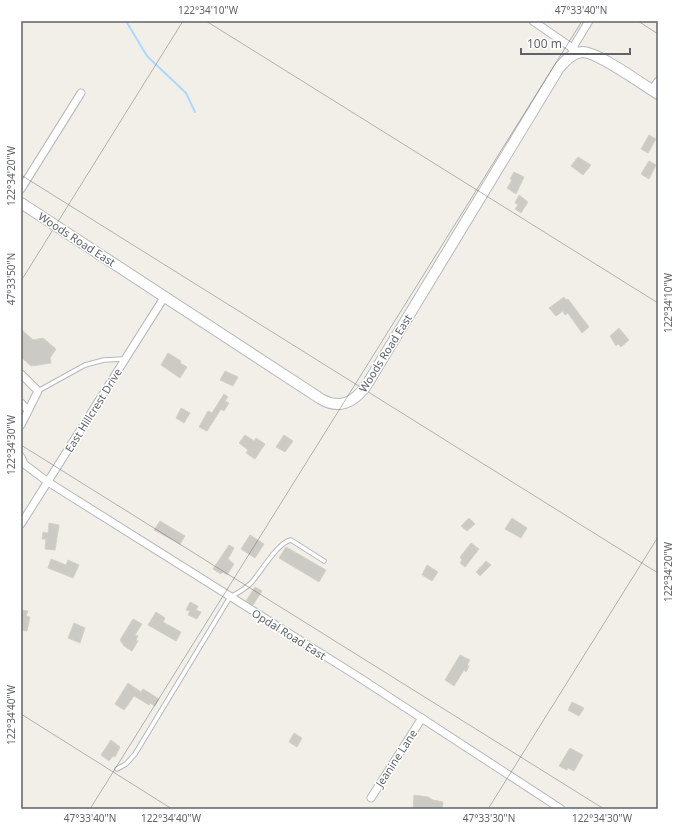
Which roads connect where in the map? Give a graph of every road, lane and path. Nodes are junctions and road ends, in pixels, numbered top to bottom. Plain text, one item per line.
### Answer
1 (533, 21) edge
2 (589, 21) edge
3 (575, 50) junction
4 (658, 81) edge
5 (655, 92) edge
6 (80, 93) dead end
7 (21, 189) edge
8 (21, 203) edge
9 (165, 296) junction
10 (125, 359) junction
11 (21, 374) edge
12 (38, 391) junction
13 (21, 403) edge
14 (28, 410) junction
15 (21, 426) edge
16 (21, 457) edge
17 (48, 482) junction
18 (21, 524) edge
19 (324, 561) dead end
20 (230, 597) junction
21 (422, 718) junction
22 (117, 769) dead end
23 (370, 798) dead end
24 (561, 809) edge

1 - 3 street
2 - 3 street
3 - 5 main road
3 - 9 main road, Woods Road East
4 - 5 street
6 - 7 street
8 - 9 main road, Woods Road East
9 - 10 street, East Hillcrest Drive
10 - 12 lane
10 - 17 street, East Hillcrest Drive
11 - 12 street
12 - 14 street
13 - 14 street
14 - 15 street
16 - 17 street, Opdal Road East
17 - 18 street, East Hillcrest Drive
17 - 20 street, Opdal Road East
19 - 20 lane
20 - 21 street, Opdal Road East
20 - 22 lane
21 - 23 street, Jeanine Lane
21 - 24 street, Opdal Road East

